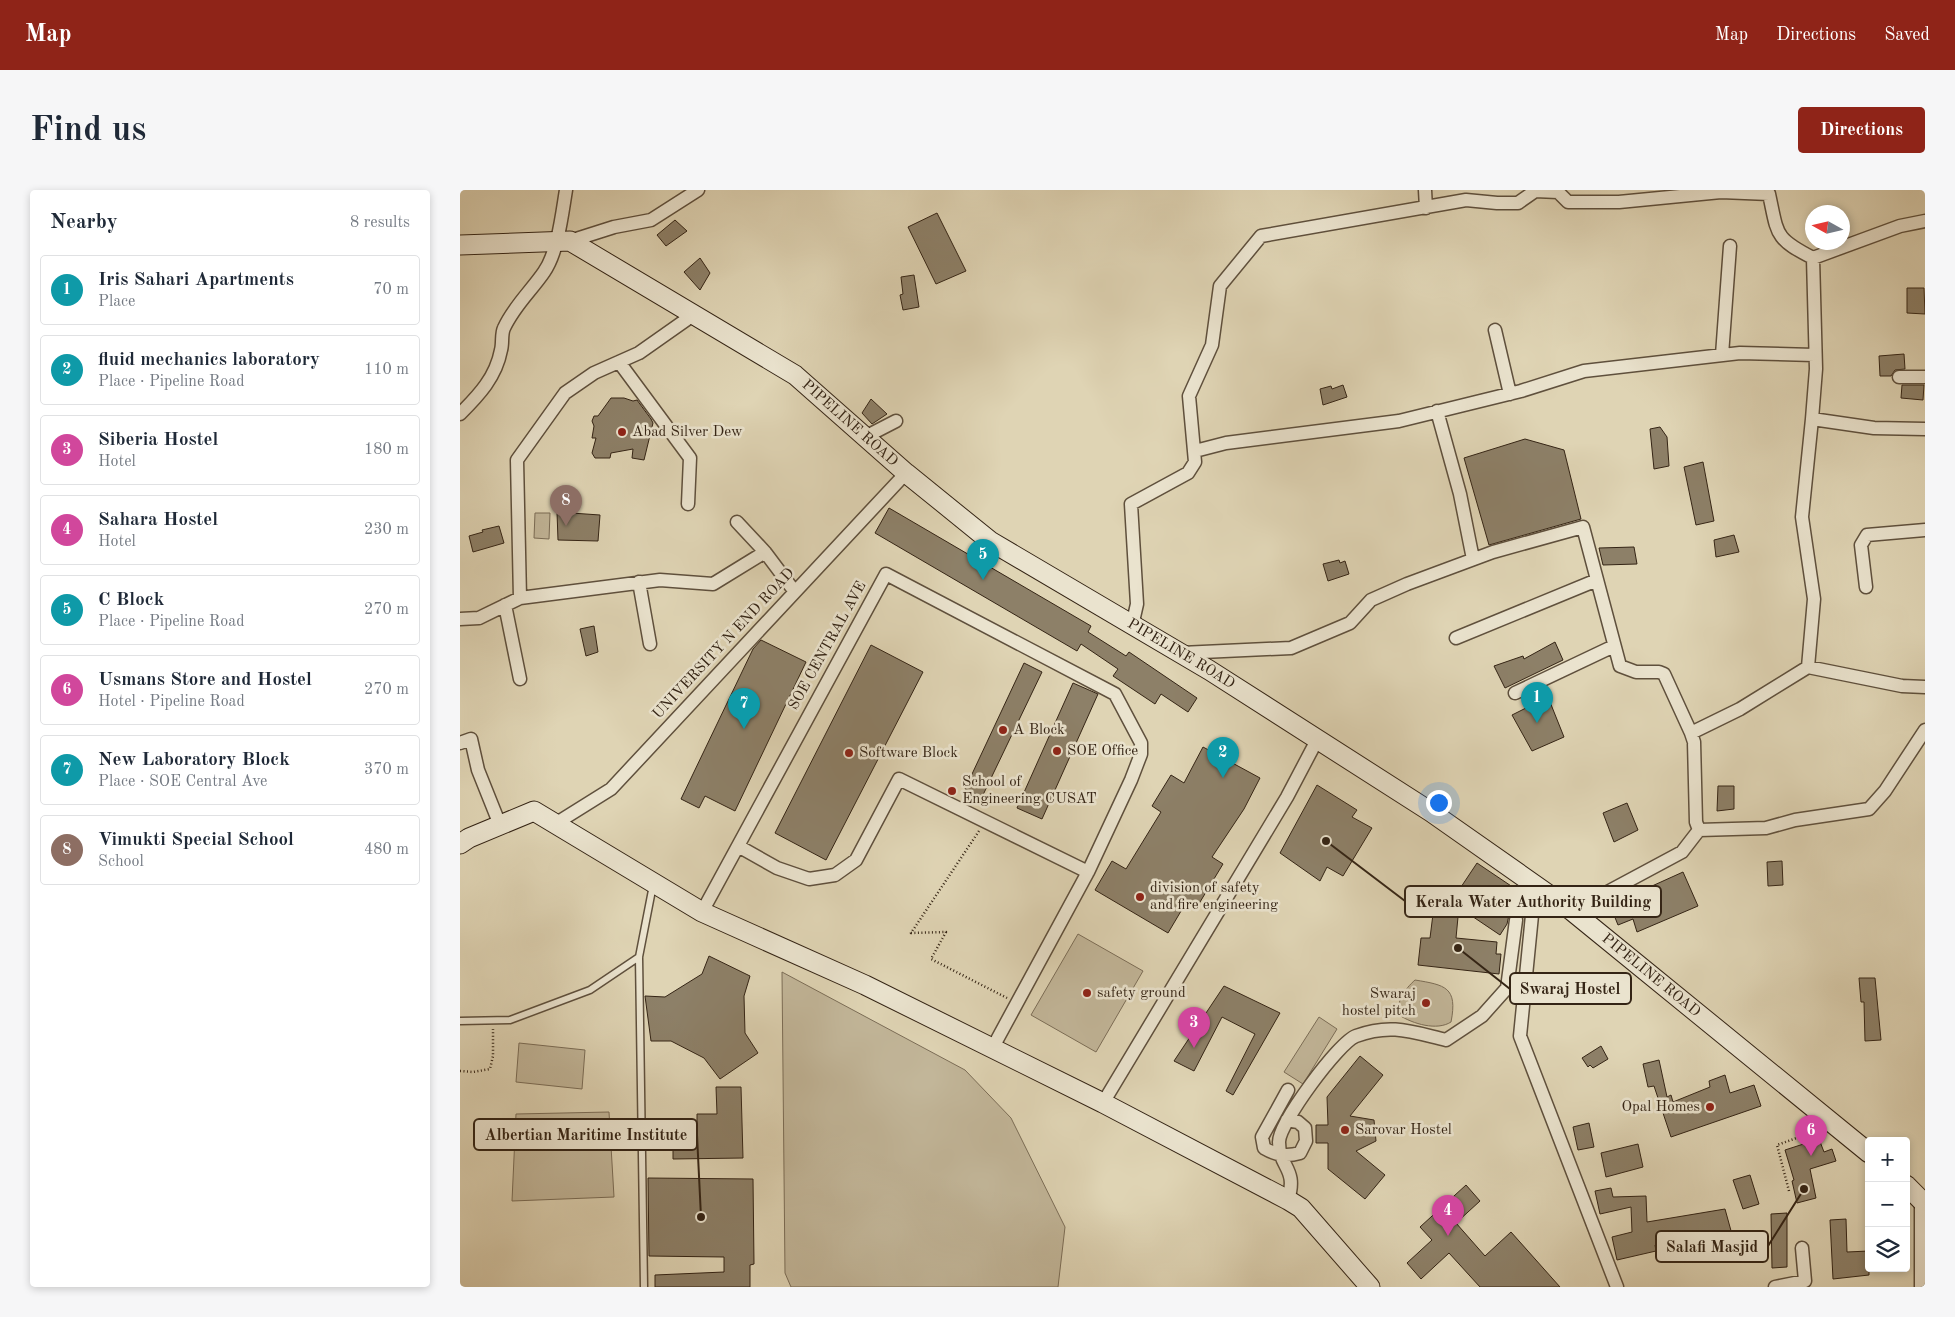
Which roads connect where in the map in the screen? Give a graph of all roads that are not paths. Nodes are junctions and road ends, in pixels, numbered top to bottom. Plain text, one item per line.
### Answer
1 (566, 190) edge
2 (698, 190) edge
3 (1425, 190) edge
4 (1661, 194) edge
5 (1426, 208) junction
6 (1925, 221) edge
7 (563, 242) junction
8 (460, 245) edge
9 (1730, 246) dead end
10 (1813, 258) junction
11 (693, 315) junction
12 (1495, 330) dead end
13 (1722, 355) junction
14 (1814, 355) junction
15 (619, 362) junction
16 (1899, 377) dead end
17 (1925, 377) edge
18 (1510, 394) junction
19 (1437, 411) junction
20 (460, 414) edge
21 (1812, 419) junction
22 (896, 421) dead end
23 (1925, 430) edge
24 (865, 436) junction
25 (1194, 445) junction
26 (906, 473) junction
27 (688, 504) dead end
28 (737, 522) dead end
29 (1925, 530) edge
30 (765, 552) junction
31 (1473, 559) junction
32 (1597, 580) junction
33 (639, 582) junction
34 (1866, 586) dead end
35 (795, 592) junction
36 (520, 598) junction
37 (505, 605) junction
38 (460, 619) edge
39 (1132, 626) junction
40 (1456, 638) dead end
41 (650, 644) dead end
42 (1614, 646) junction
43 (1178, 653) junction
44 (1808, 667) junction
45 (520, 679) dead end
46 (1925, 687) edge
47 (1515, 693) dead end
48 (1925, 730) edge
49 (1690, 733) junction
50 (1317, 740) junction
51 (460, 743) edge
52 (556, 824) junction
53 (500, 825) junction
54 (1698, 830) junction
55 (460, 844) edge
56 (738, 846) junction
57 (1088, 872) junction
58 (653, 883) junction
59 (1535, 885) junction
60 (1572, 911) junction
61 (702, 912) junction
62 (1516, 920) dead end
63 (639, 957) junction
64 (460, 1021) edge
65 (992, 1049) junction
66 (1288, 1090) dead end
67 (1103, 1103) junction
68 (1287, 1120) junction
69 (1865, 1150) edge
70 (1281, 1154) junction
71 (1910, 1189) edge
72 (1288, 1200) junction
73 (1923, 1202) edge
74 (1802, 1248) dead end
75 (644, 1287) edge
76 (1370, 1287) edge
77 (1617, 1287) edge
78 (1775, 1287) edge
79 (1921, 1287) edge

1 - 7 street
2 - 7 street
3 - 5 street
4 - 5 street
4 - 10 street
5 - 25 street
6 - 10 street
7 - 8 street
7 - 11 street, PIPELINE ROAD
7 - 20 street
9 - 13 street
10 - 14 street
11 - 15 street
11 - 24 street, PIPELINE ROAD
12 - 18 street
13 - 14 street
13 - 18 street
14 - 21 street
15 - 27 street
15 - 36 street
16 - 17 street
18 - 19 street
19 - 25 street
19 - 31 street
21 - 23 street
21 - 44 street
22 - 24 street
24 - 26 street, PIPELINE ROAD
25 - 39 street
26 - 35 street, UNIVERSITY N END ROAD
26 - 39 street, PIPELINE ROAD
28 - 30 street
29 - 34 street
30 - 33 street
30 - 35 street
31 - 32 street
31 - 43 street
32 - 40 street
32 - 42 street
33 - 36 street
33 - 41 street
35 - 52 street, UNIVERSITY N END ROAD
36 - 37 street
37 - 38 street
37 - 45 street
39 - 43 street, PIPELINE ROAD
42 - 47 street
42 - 49 street
43 - 50 street, PIPELINE ROAD
44 - 46 street
44 - 49 street
48 - 54 street
49 - 54 street
50 - 59 street, PIPELINE ROAD
50 - 67 street
51 - 53 street
52 - 53 street
52 - 58 street
53 - 55 street
54 - 60 street
56 - 57 street
56 - 57 street, SOE CENTRAL AVE
56 - 61 street, SOE CENTRAL AVE
57 - 65 street
58 - 61 street
58 - 63 lane
59 - 60 street, PIPELINE ROAD
59 - 77 street
60 - 69 street, PIPELINE ROAD
61 - 65 street
62 - 68 street
63 - 64 lane
63 - 75 lane
65 - 67 street
66 - 70 street
67 - 72 street
68 - 70 street
68 - 70 street
70 - 72 street
71 - 73 street
72 - 76 street
73 - 79 street
74 - 78 street

